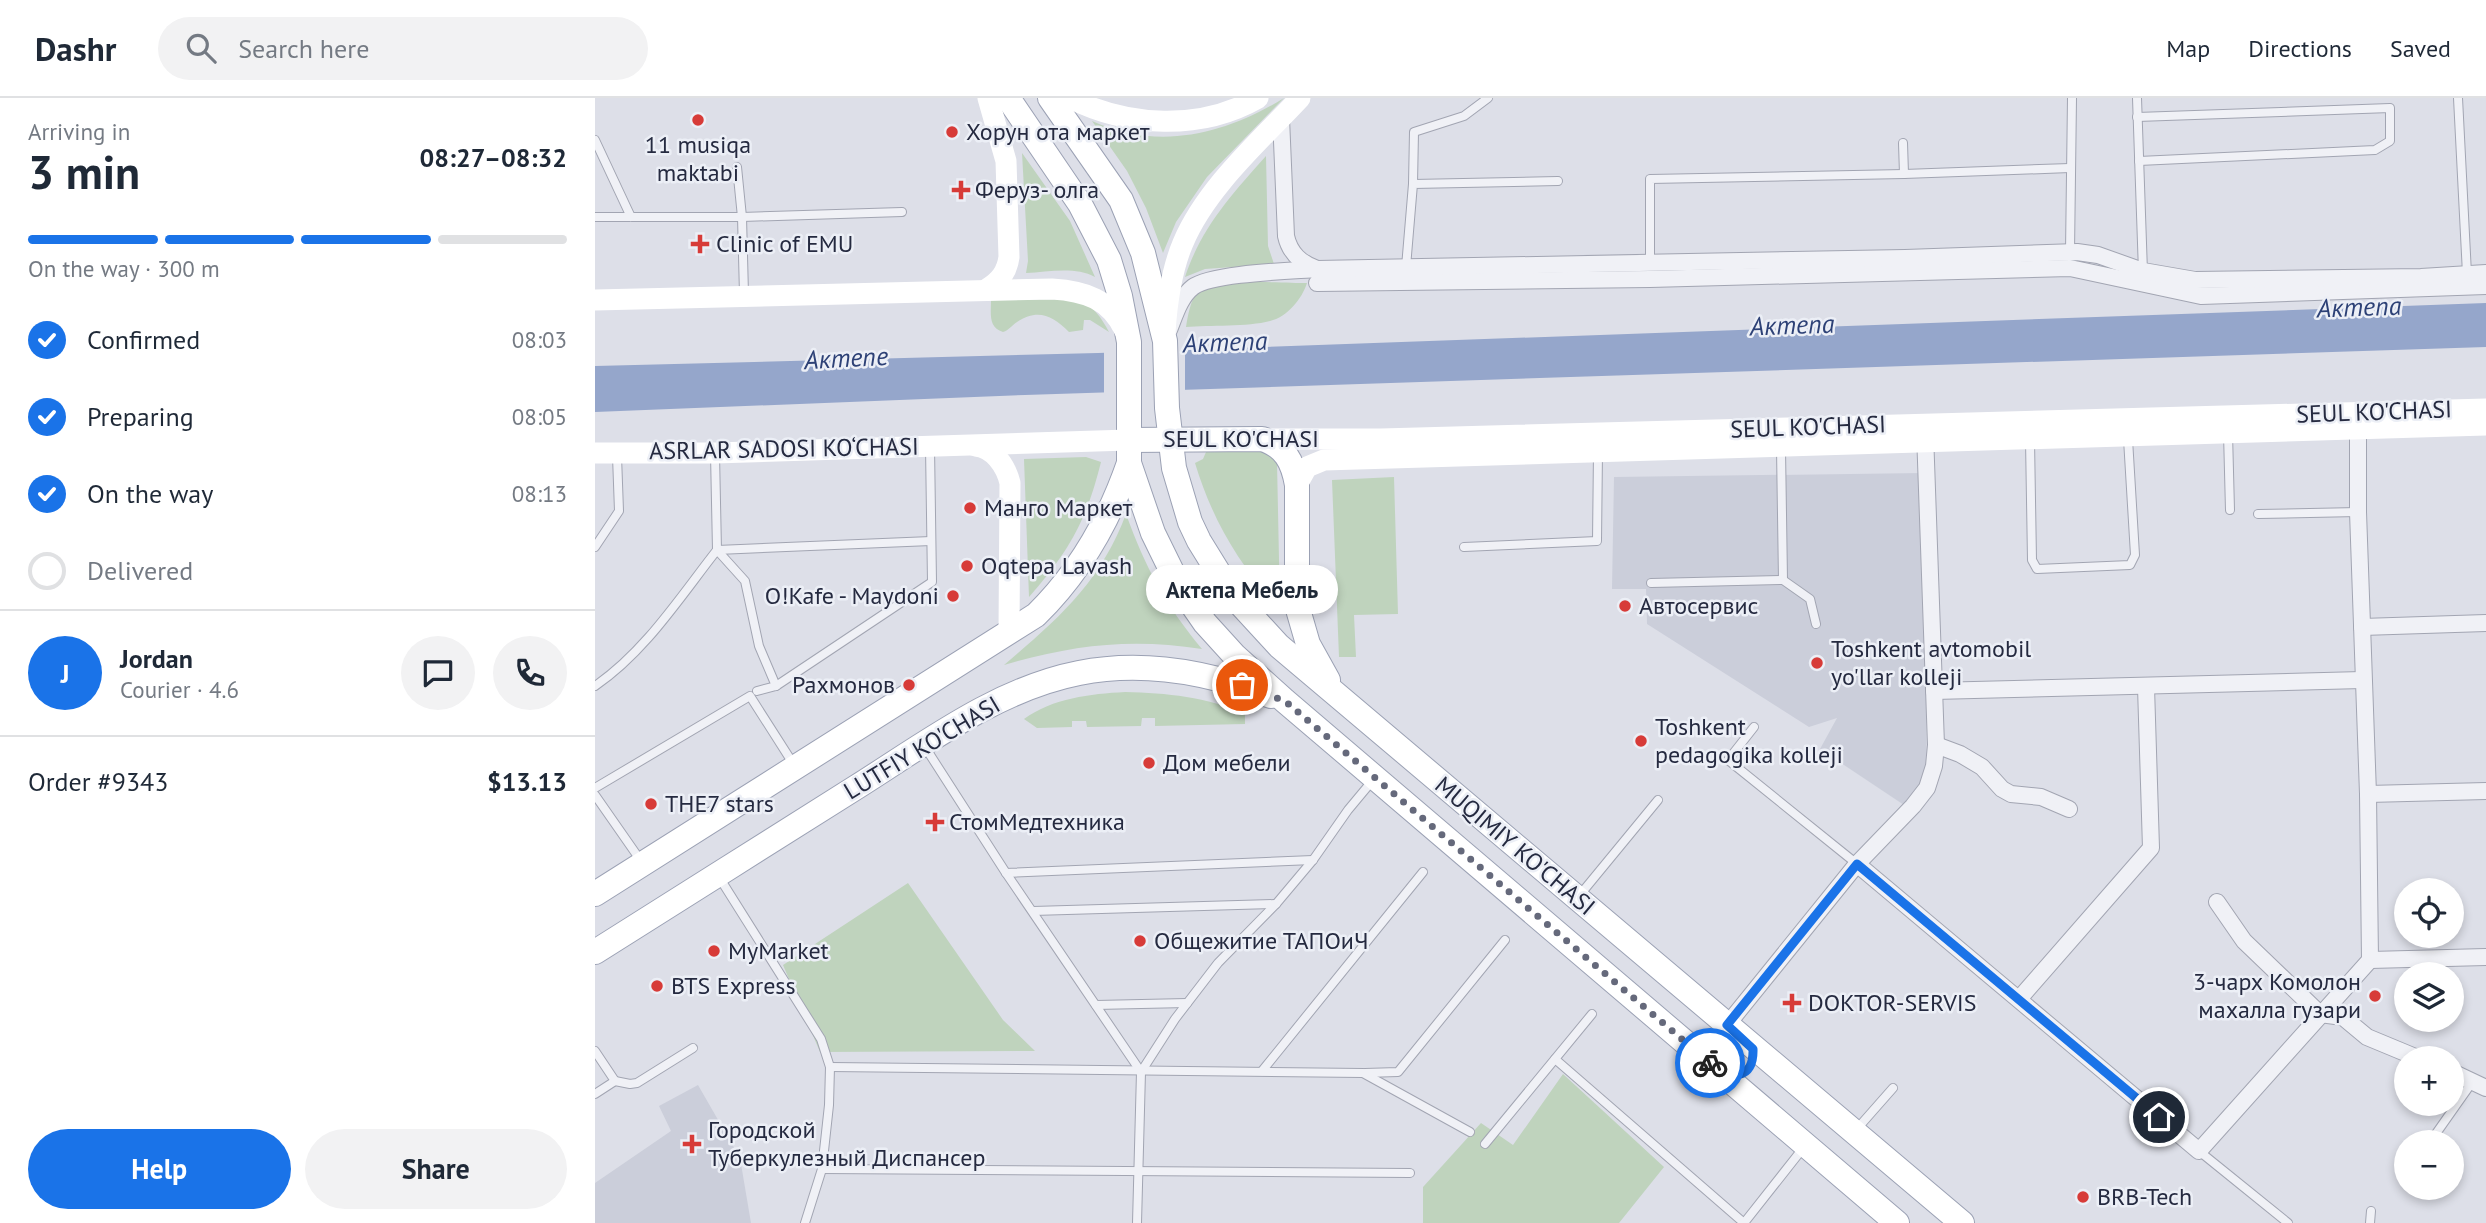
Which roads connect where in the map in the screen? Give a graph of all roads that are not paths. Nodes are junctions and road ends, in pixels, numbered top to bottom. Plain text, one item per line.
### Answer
1 (988, 98) edge
2 (1008, 98) edge
3 (1050, 98) edge
4 (1070, 98) edge
5 (1258, 98) edge
6 (1300, 98) edge
7 (1488, 98) edge
8 (2072, 98) edge
9 (2137, 98) edge
10 (2458, 98) edge
11 (2137, 117) junction
12 (1281, 118) junction
13 (595, 141) edge
14 (1903, 143) dead end
15 (2139, 161) junction
16 (737, 167) dead end
17 (2070, 168) junction
18 (1904, 174) junction
19 (1558, 181) dead end
20 (1413, 184) junction
21 (902, 212) dead end
22 (595, 217) edge
23 (631, 217) junction
24 (742, 217) junction
25 (2070, 252) junction
26 (1009, 257) junction
27 (1650, 263) junction
28 (1406, 267) junction
29 (2486, 273) edge
30 (2467, 274) junction
31 (1317, 276) junction
32 (2143, 278) junction
33 (2486, 286) edge
34 (1027, 288) junction
35 (987, 289) junction
36 (744, 295) junction
37 (595, 300) edge
38 (1165, 341) junction
39 (1129, 342) junction
40 (2486, 409) edge
41 (2486, 425) edge
42 (2358, 429) junction
43 (1925, 433) junction
44 (2228, 433) junction
45 (2128, 436) junction
46 (1262, 439) junction
47 (2030, 439) junction
48 (1169, 440) junction
49 (930, 446) junction
50 (973, 446) junction
51 (1781, 446) junction
52 (617, 452) junction
53 (1129, 452) junction
54 (1598, 452) junction
55 (595, 453) edge
56 (715, 453) junction
57 (1297, 485) junction
58 (2230, 510) dead end
59 (2358, 512) junction
60 (2258, 514) dead end
61 (932, 541) junction
62 (595, 547) edge
63 (1464, 547) dead end
64 (717, 550) junction
65 (1783, 580) junction
66 (1651, 583) dead end
67 (2486, 623) edge
68 (1817, 624) dead end
69 (2362, 627) junction
70 (1009, 632) junction
71 (2362, 680) junction
72 (595, 686) edge
73 (776, 686) junction
74 (2146, 687) junction
75 (757, 691) dead end
76 (1934, 691) junction
77 (1285, 701) junction
78 (1345, 703) junction
79 (1754, 727) dead end
80 (923, 744) junction
81 (1936, 745) junction
82 (795, 767) junction
83 (1375, 778) junction
84 (595, 788) edge
85 (2486, 791) edge
86 (2368, 794) junction
87 (595, 795) edge
88 (1658, 800) dead end
89 (2069, 809) dead end
90 (1313, 860) junction
91 (643, 864) junction
92 (1857, 864) junction
93 (1423, 872) dead end
94 (1006, 873) junction
95 (717, 875) junction
96 (595, 894) edge
97 (1577, 898) junction
98 (2217, 902) dead end
99 (1276, 904) junction
100 (1033, 911) junction
101 (1505, 940) dead end
102 (595, 952) edge
103 (2486, 957) edge
104 (2370, 960) junction
105 (2019, 999) junction
106 (1187, 1003) junction
107 (1096, 1005) junction
108 (1592, 1014) dead end
109 (2320, 1014) junction
110 (1727, 1025) junction
111 (1751, 1045) junction
112 (692, 1048) dead end
113 (2394, 1048) edge
114 (595, 1051) edge
115 (1555, 1059) junction
116 (830, 1067) junction
117 (1262, 1071) junction
118 (1140, 1072) junction
119 (1363, 1073) junction
120 (1722, 1073) junction
121 (615, 1081) junction
122 (2480, 1084) edge
123 (1893, 1088) dead end
124 (595, 1094) edge
125 (2439, 1130) edge
126 (1470, 1132) dead end
127 (1854, 1132) junction
128 (1485, 1144) dead end
129 (1806, 1145) junction
130 (2199, 1151) junction
131 (823, 1169) junction
132 (1138, 1170) junction
133 (1411, 1173) dead end
134 (2371, 1211) dead end
135 (805, 1223) edge
136 (1137, 1223) edge
137 (1898, 1223) edge
138 (1962, 1223) edge
139 (2288, 1223) edge
140 (2370, 1223) edge

1 - 26 main road
2 - 39 main road, MUQIMIY KO'CHASI
3 - 38 main road, MUQIMIY KO'CHASI
4 - 5 main road
6 - 12 main road
7 - 20 lane
8 - 17 lane
9 - 11 lane
10 - 30 lane
11 - 15 lane
11 - 15 lane
12 - 31 street
12 - 38 main road
13 - 23 lane
14 - 18 lane
15 - 32 lane
16 - 24 lane
17 - 18 lane
17 - 25 lane
18 - 27 lane
19 - 20 lane
20 - 28 lane
21 - 24 lane
22 - 23 lane
23 - 24 lane
24 - 36 lane
25 - 27 street
25 - 32 street
26 - 34 main road
26 - 35 main road
27 - 28 street
28 - 31 street
29 - 30 street
30 - 32 street
31 - 32 street
31 - 38 street
32 - 33 street
34 - 35 main road
34 - 39 main road
35 - 36 main road
36 - 37 main road
38 - 48 main road, MUQIMIY KO'CHASI
39 - 53 main road, MUQIMIY KO'CHASI
40 - 43 main road, SEUL KO'CHASI
41 - 42 main road, SEUL KO'CHASI
42 - 44 main road, SEUL KO'CHASI
42 - 59 street
43 - 46 main road, SEUL KO'CHASI
43 - 47 main road, SEUL KO'CHASI
43 - 51 main road
43 - 76 street
44 - 45 main road, SEUL KO'CHASI
44 - 58 lane
45 - 47 main road, SEUL KO'CHASI
45 - 47 lane
46 - 48 main road, SEUL KO'CHASI
46 - 57 main road
48 - 53 main road, SEUL KO'CHASI
48 - 78 main road, MUQIMIY KO'CHASI
49 - 50 main road, ASRLAR SADOSI KO‘CHASI
49 - 56 main road, ASRLAR SADOSI KO‘CHASI
49 - 61 lane
50 - 53 main road, ASRLAR SADOSI KO‘CHASI
50 - 70 main road
51 - 54 main road
51 - 65 lane
52 - 55 main road, ASRLAR SADOSI KO‘CHASI
52 - 56 main road, ASRLAR SADOSI KO‘CHASI
52 - 62 lane
53 - 70 main road, LUTFIY KO'CHASI
53 - 77 main road, MUQIMIY KO'CHASI
54 - 57 main road
54 - 63 lane
56 - 64 lane
57 - 78 main road
59 - 60 lane
59 - 69 street
61 - 64 lane
61 - 73 lane
64 - 72 lane
64 - 73 lane
65 - 66 lane
65 - 68 lane
67 - 69 street
69 - 71 street
70 - 82 main road, LUTFIY KO'CHASI
71 - 74 street
71 - 86 street
73 - 75 lane
74 - 76 street
74 - 105 street
76 - 81 street
77 - 80 main road, LUTFIY KO'CHASI
77 - 83 main road, MUQIMIY KO'CHASI
78 - 97 main road, MUQIMIY KO'CHASI
79 - 92 lane
80 - 94 lane
80 - 95 main road, LUTFIY KO'CHASI
81 - 89 street
81 - 92 street
82 - 84 lane
82 - 91 main road, LUTFIY KO'CHASI
83 - 90 lane
83 - 120 main road, MUQIMIY KO'CHASI
85 - 86 street
86 - 104 street
87 - 91 lane
88 - 97 lane
90 - 94 lane
90 - 99 lane
91 - 96 main road, LUTFIY KO'CHASI
92 - 105 street
92 - 110 street
93 - 117 lane
94 - 100 lane
95 - 102 main road, LUTFIY KO'CHASI
95 - 116 lane
97 - 110 main road, MUQIMIY KO'CHASI
98 - 109 street
99 - 100 lane
99 - 106 lane
100 - 107 lane
101 - 119 lane
103 - 104 street
104 - 109 street
105 - 130 street
106 - 107 lane
106 - 118 lane
107 - 118 lane
108 - 115 lane
109 - 113 street
109 - 130 street
110 - 111 main road, MUQIMIY KO'CHASI
111 - 120 main road
111 - 127 main road, MUQIMIY KO'CHASI
112 - 121 lane
114 - 121 lane
115 - 128 lane
115 - 129 lane
116 - 118 lane
116 - 131 lane
117 - 118 lane
117 - 119 lane
118 - 132 lane
119 - 126 lane
120 - 129 main road, MUQIMIY KO'CHASI
121 - 124 lane
122 - 125 lane
123 - 127 lane
127 - 138 main road, MUQIMIY KO'CHASI
129 - 137 main road, MUQIMIY KO'CHASI
130 - 139 lane
131 - 132 lane
131 - 135 lane
132 - 133 lane
132 - 136 lane
134 - 140 lane

